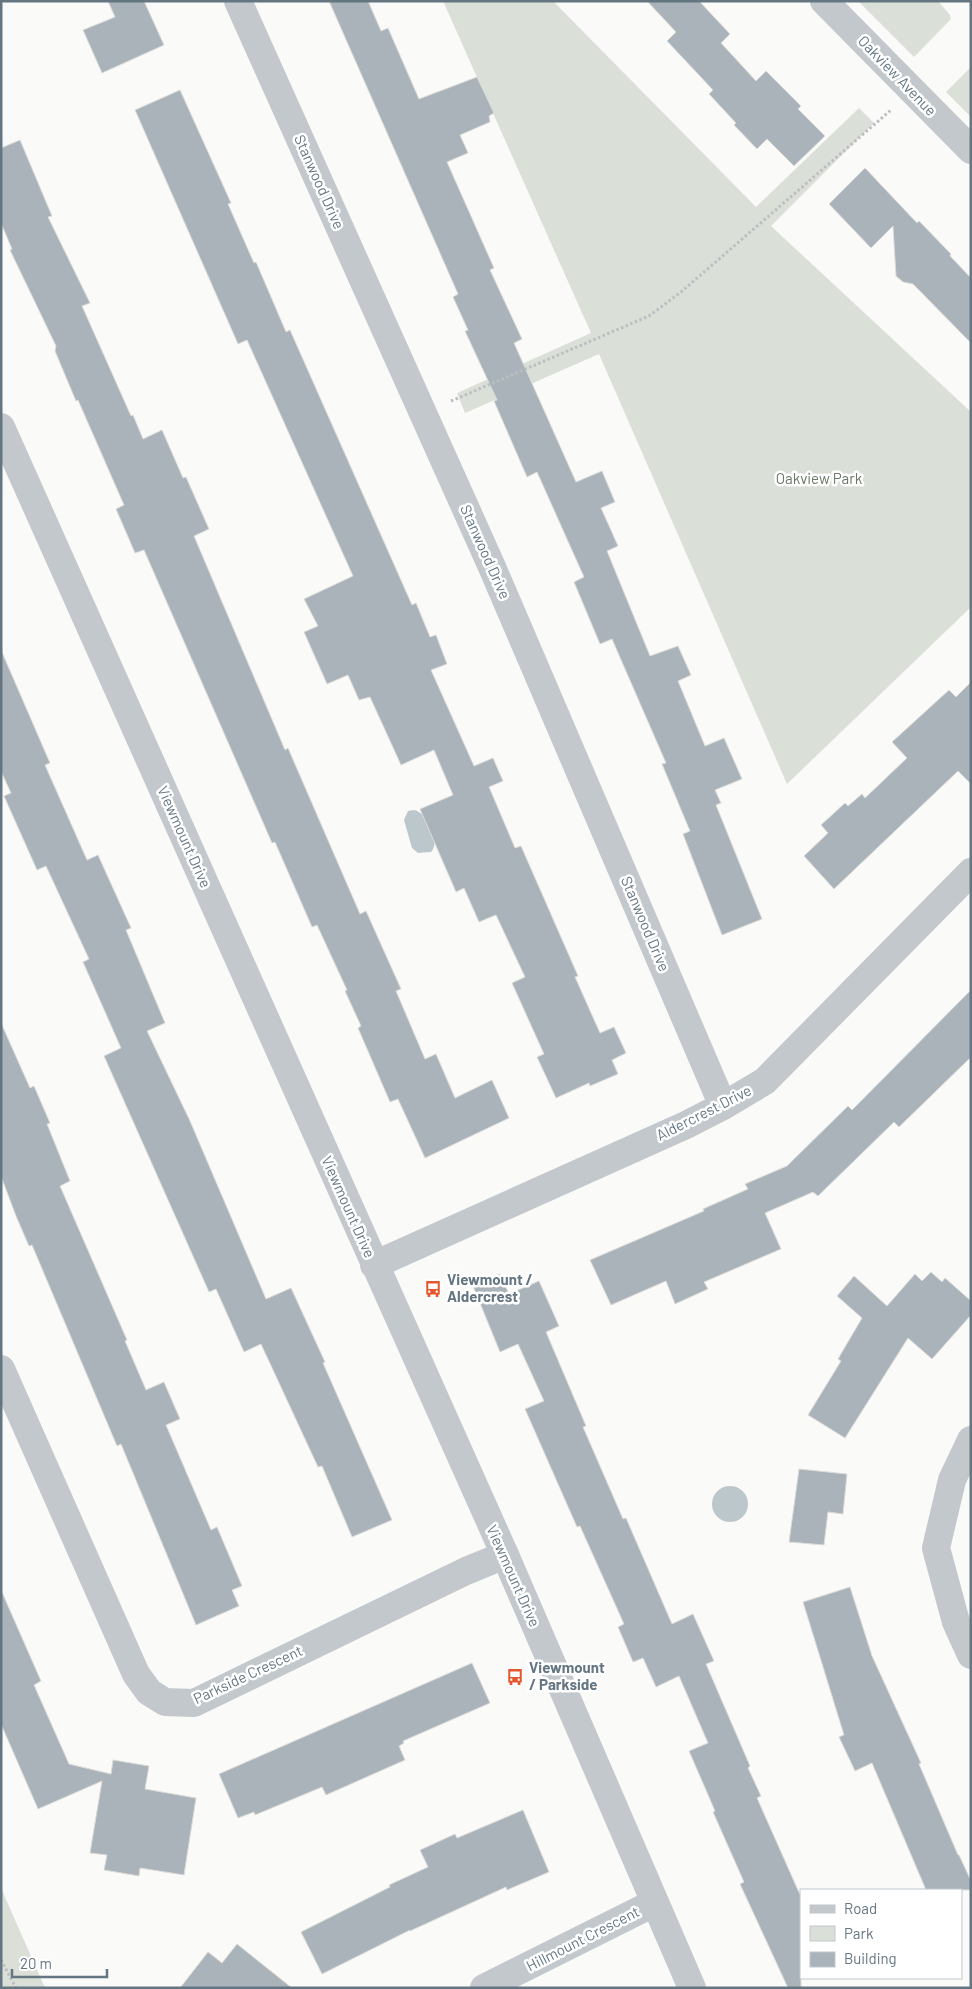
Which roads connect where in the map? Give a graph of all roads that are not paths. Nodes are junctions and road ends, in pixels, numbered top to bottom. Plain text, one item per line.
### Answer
1 (238, 1) edge
2 (824, 1) edge
3 (971, 150) edge
4 (1, 427) edge
5 (971, 872) edge
6 (723, 1106) junction
7 (374, 1265) junction
8 (1, 1369) edge
9 (971, 1440) edge
10 (505, 1555) junction
11 (971, 1655) edge
12 (654, 1903) junction
13 (484, 1988) edge
14 (692, 1988) edge

1 - 6 street, Stanwood Drive
2 - 3 street, Oakview Avenue
4 - 7 street, Viewmount Drive
5 - 6 street, Aldercrest Drive
6 - 7 street, Aldercrest Drive
7 - 10 street, Viewmount Drive
8 - 10 street, Parkside Crescent
9 - 11 street
10 - 12 street, Viewmount Drive
12 - 13 street, Hillmount Crescent
12 - 14 street, Viewmount Drive

